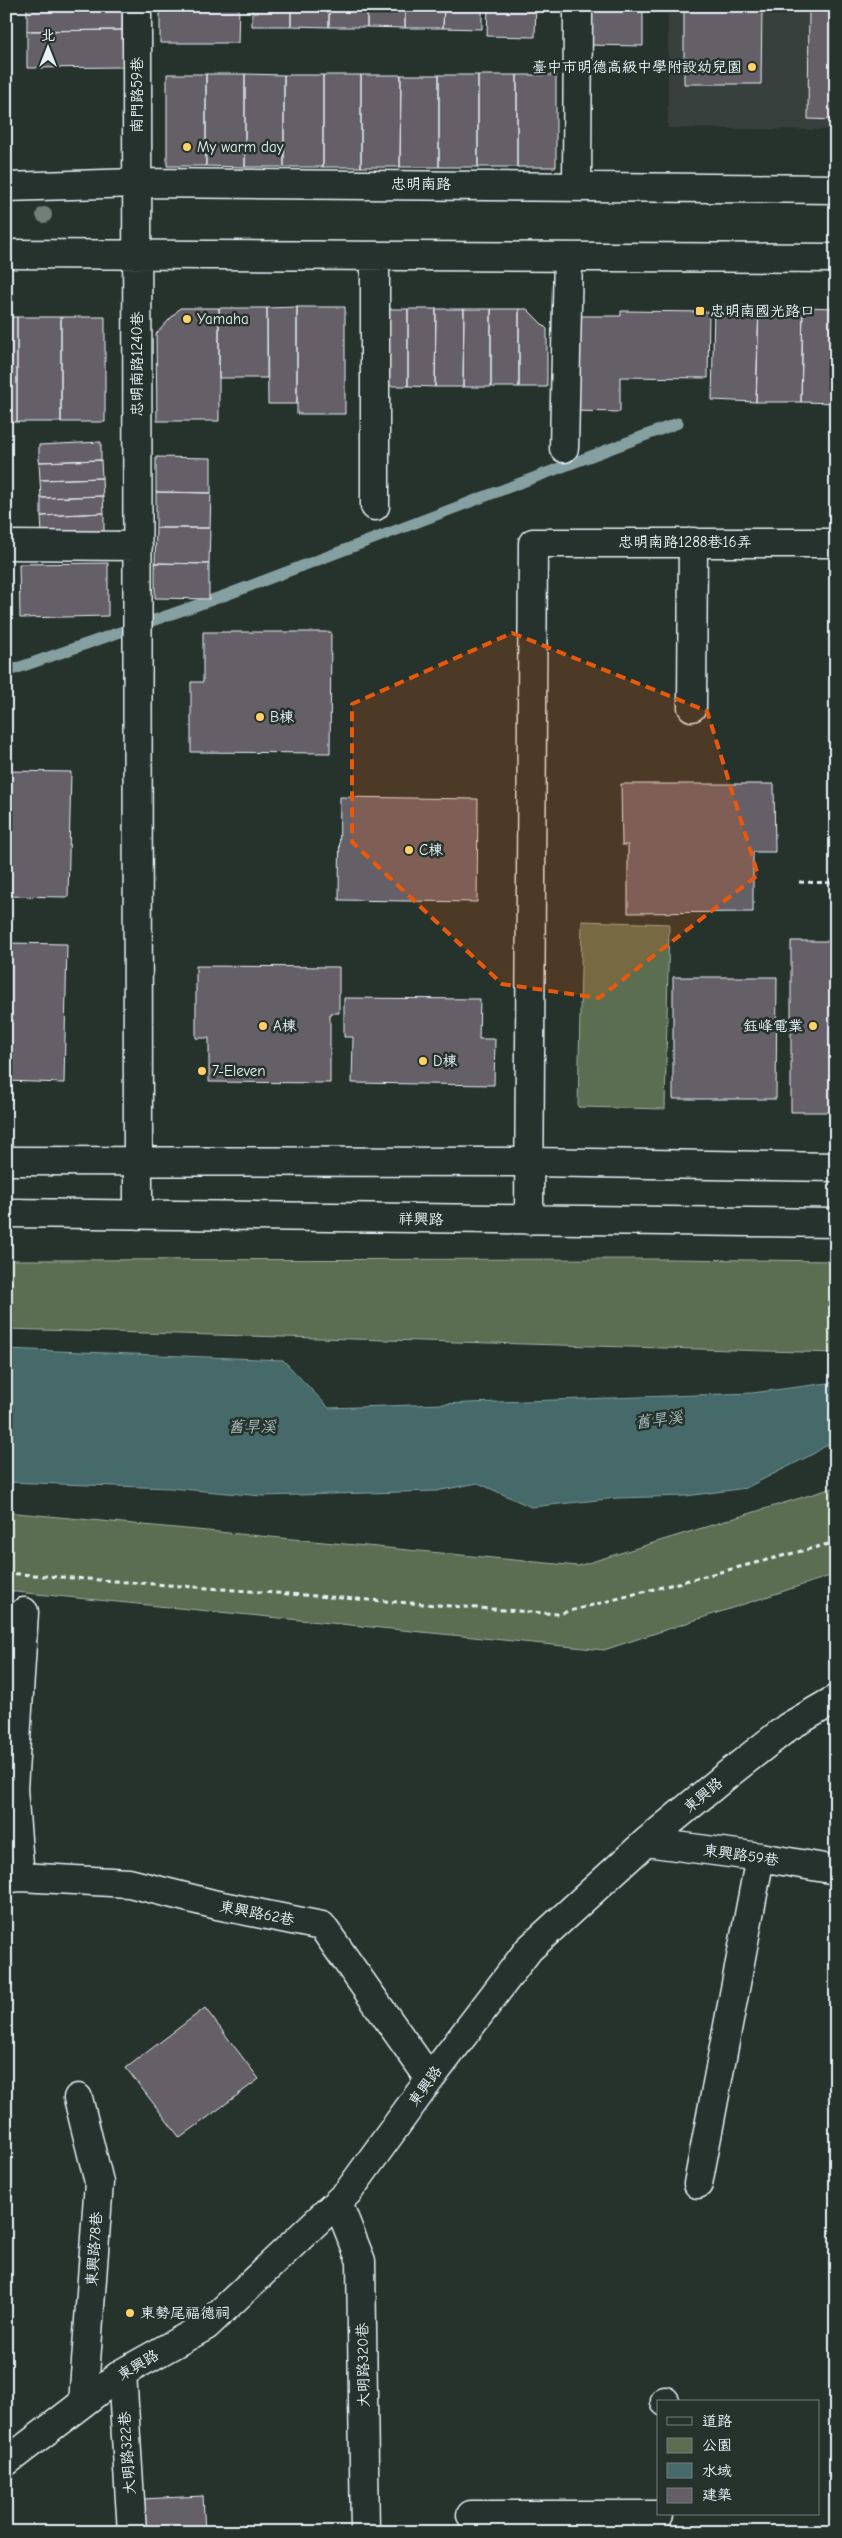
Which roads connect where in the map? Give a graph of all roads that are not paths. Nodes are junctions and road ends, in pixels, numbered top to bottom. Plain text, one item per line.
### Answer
1 (137, 6) edge
2 (578, 6) edge
3 (137, 183) junction
4 (577, 185) junction
5 (6, 187) edge
6 (836, 189) edge
7 (6, 254) edge
8 (137, 255) junction
9 (374, 256) junction
10 (568, 257) junction
11 (836, 258) edge
12 (564, 448) dead end
13 (375, 506) dead end
14 (693, 542) junction
15 (836, 543) edge
16 (6, 545) edge
17 (138, 546) junction
18 (692, 708) dead end
19 (6, 1161) edge
20 (530, 1162) junction
21 (138, 1163) junction
22 (836, 1167) edge
23 (6, 1213) edge
24 (138, 1216) junction
25 (529, 1220) junction
26 (836, 1223) edge
27 (24, 1612) dead end
28 (836, 1699) edge
29 (646, 1842) junction
30 (760, 1857) junction
31 (836, 1870) edge
32 (13, 1878) edge
33 (430, 2079) junction
34 (78, 2098) dead end
35 (698, 2184) dead end
36 (338, 2203) junction
37 (122, 2373) junction
38 (83, 2403) junction
39 (6, 2462) edge
40 (471, 2515) dead end
41 (659, 2520) edge
42 (132, 2532) edge
43 (366, 2532) edge

1 - 3 street, 南門路59巷
2 - 4 street
3 - 4 street, 忠明南路
3 - 5 street, 忠明南路
3 - 8 street, 忠明南路1240巷
4 - 6 street, 忠明南路
7 - 8 street
8 - 9 street
8 - 17 street, 忠明南路1240巷
9 - 10 street
9 - 13 street
10 - 11 street
10 - 12 street
14 - 15 street, 忠明南路1288巷16弄
14 - 18 street
14 - 20 street, 忠明南路1288巷16弄
16 - 17 street
17 - 21 street, 忠明南路1240巷
19 - 21 street
20 - 21 street
20 - 22 street
20 - 25 street
21 - 24 street, 忠明南路1240巷
23 - 24 street, 祥興路
24 - 25 street, 祥興路
25 - 26 street, 祥興路
27 - 32 street
28 - 29 street, 東興路
29 - 30 street, 東興路59巷
29 - 33 street, 東興路
30 - 31 street, 東興路59巷
30 - 35 street
32 - 33 street, 東興路62巷
33 - 36 street, 東興路
34 - 38 street, 東興路78巷
36 - 37 street, 東興路
36 - 43 street, 大明路320巷
37 - 38 street, 東興路
37 - 42 street, 大明路322巷
38 - 39 street, 東興路
40 - 41 street

